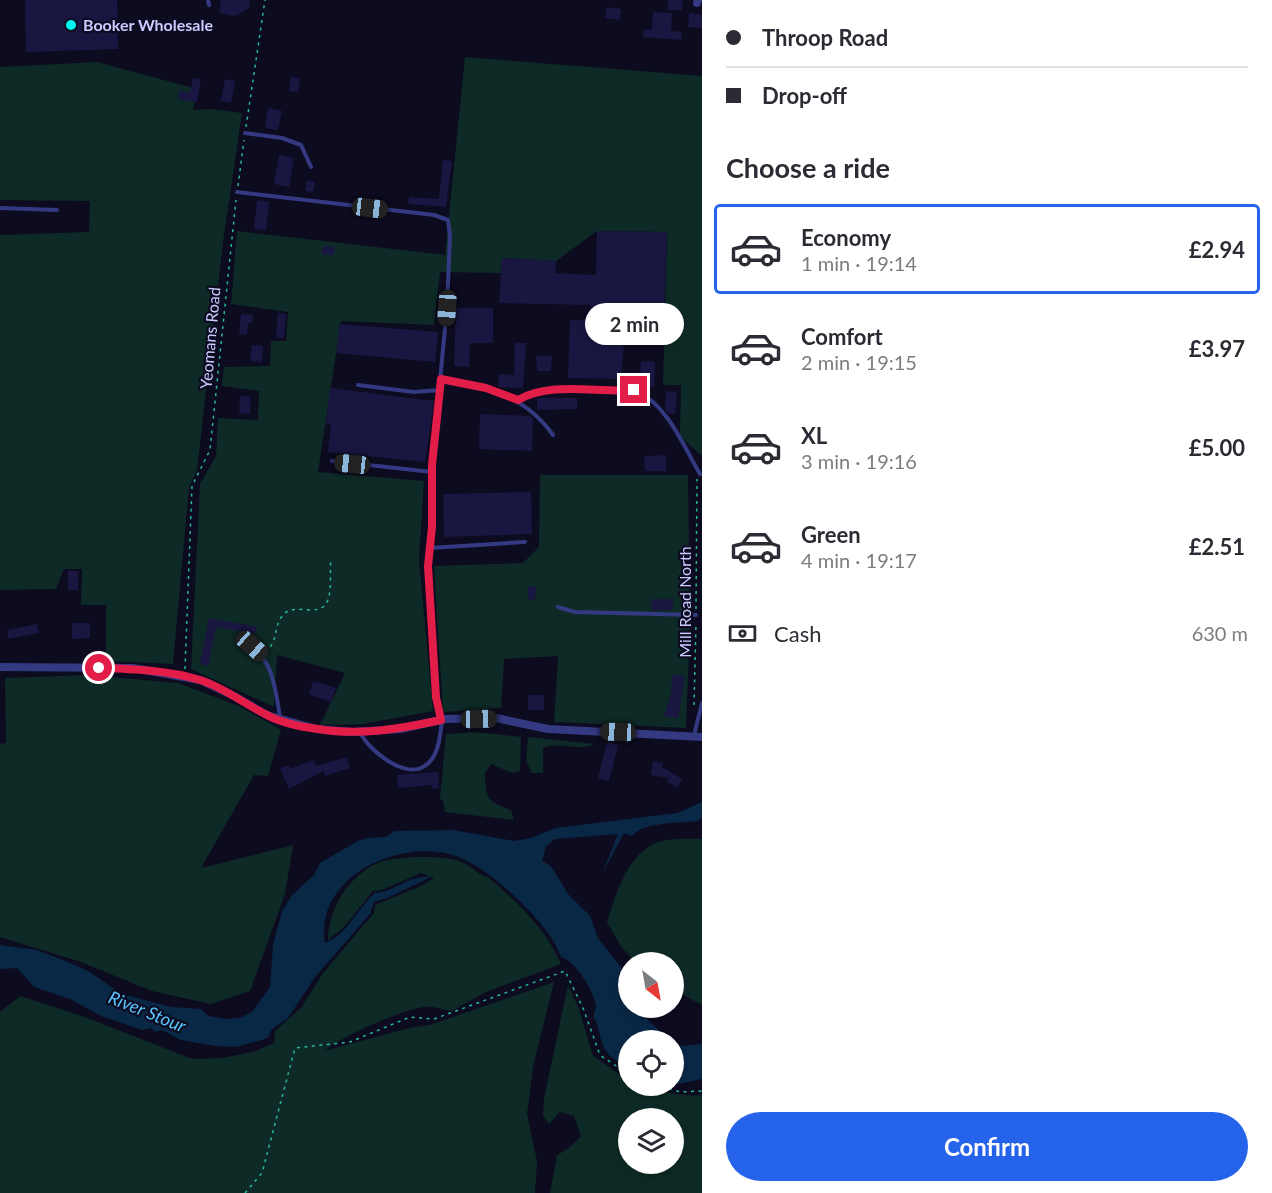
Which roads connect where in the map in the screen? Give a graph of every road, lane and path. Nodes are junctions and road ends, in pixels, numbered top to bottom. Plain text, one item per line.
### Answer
1 (265, 0) edge
2 (245, 133) junction
3 (311, 167) dead end
4 (237, 192) junction
5 (0, 208) edge
6 (57, 210) dead end
7 (441, 379) junction
8 (358, 385) dead end
9 (440, 390) junction
10 (518, 400) junction
11 (553, 435) dead end
12 (332, 461) dead end
13 (432, 472) junction
14 (700, 474) joint
15 (525, 542) dead end
16 (430, 548) junction
17 (331, 558) dead end
18 (558, 607) dead end
19 (696, 615) junction
20 (239, 641) dead end
21 (262, 654) junction
22 (0, 667) edge
23 (184, 677) junction
24 (702, 703) edge
25 (694, 709) dead end
26 (280, 719) junction
27 (442, 720) junction
28 (360, 732) junction
29 (698, 736) edge
30 (618, 1067) edge
31 (702, 1091) edge
32 (684, 1092) edge
33 (245, 1193) edge

1 - 2 path, Yeomans Road
2 - 3 lane
2 - 4 path, Yeomans Road
4 - 7 lane
4 - 23 path, Yeomans Road
5 - 6 lane
7 - 9 lane
7 - 10 lane
8 - 9 lane
9 - 13 lane
10 - 11 lane
10 - 14 lane
12 - 13 lane
13 - 16 lane
14 - 19 path, Mill Road North
15 - 16 lane
16 - 27 lane
17 - 21 path
18 - 19 lane
19 - 25 path, Mill Road North
20 - 21 lane
21 - 26 lane
22 - 23 street
23 - 26 street
24 - 29 lane
26 - 28 street
27 - 28 street
27 - 28 lane
27 - 29 street
30 - 33 path
31 - 32 path

